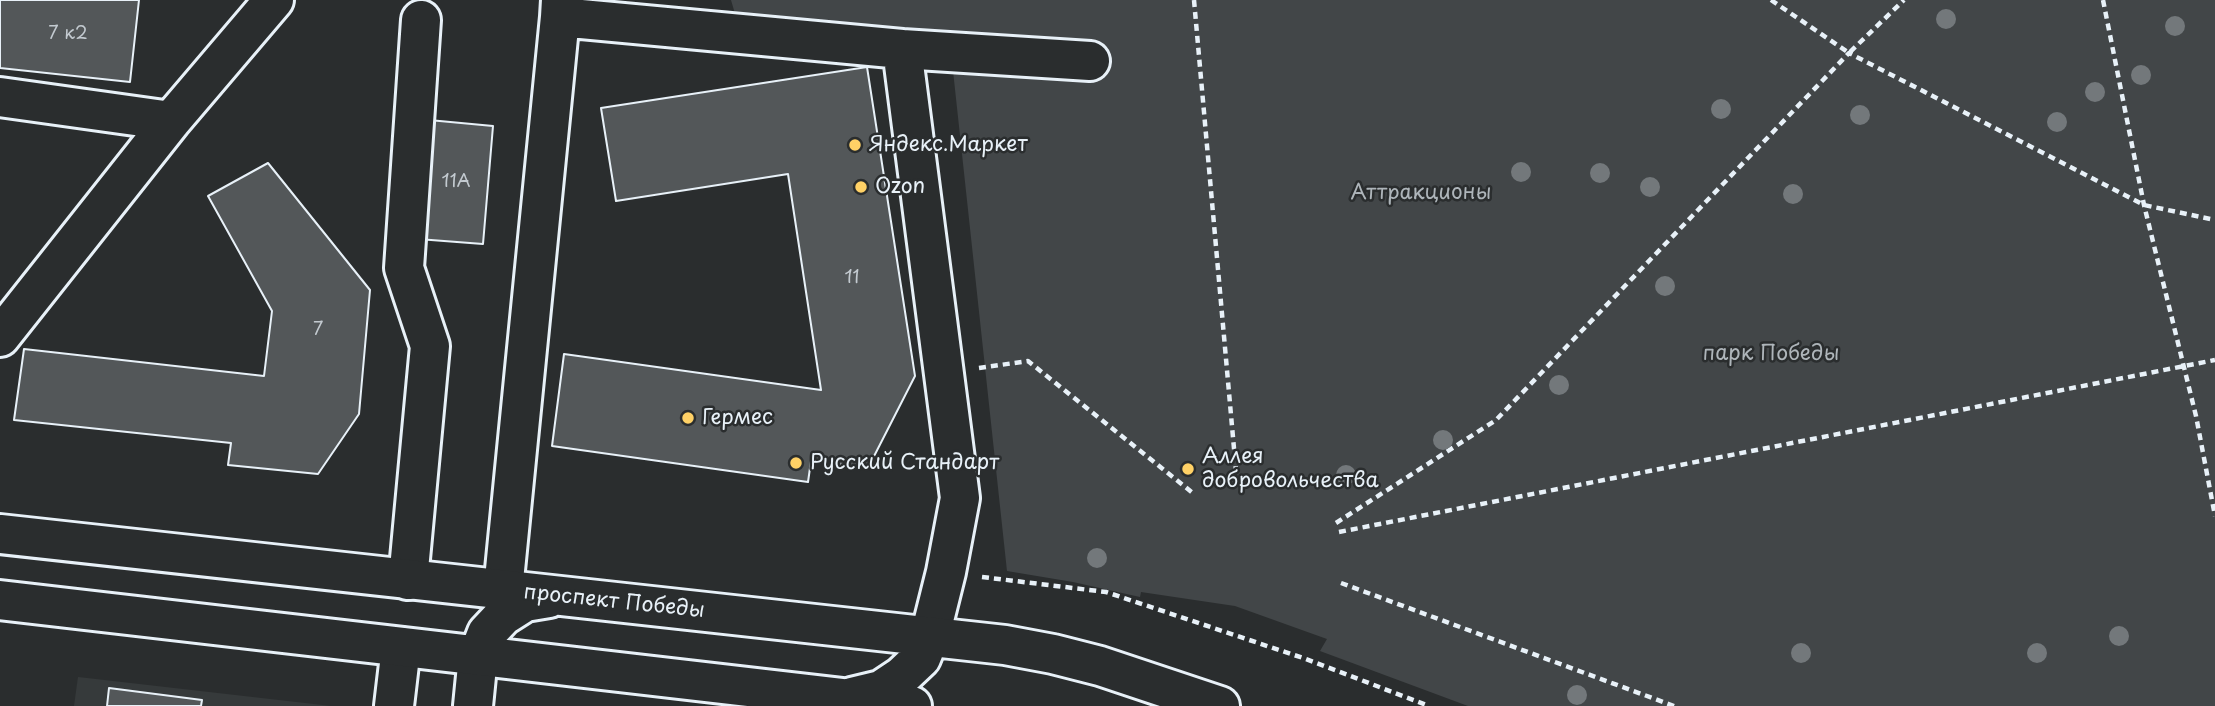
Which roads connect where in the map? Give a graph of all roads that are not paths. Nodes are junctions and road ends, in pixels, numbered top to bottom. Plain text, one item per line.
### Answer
1 (274, 0) edge
2 (560, 8) edge
3 (736, 17) edge
4 (421, 20) dead end
5 (902, 49) junction
6 (1090, 61) dead end
7 (0, 97) edge
8 (171, 121) junction
9 (2, 332) edge
10 (0, 534) edge
11 (408, 580) junction
12 (503, 590) junction
13 (558, 596) junction
14 (0, 600) edge
15 (930, 636) junction
16 (401, 647) junction
17 (478, 656) junction
18 (847, 698) junction
19 (394, 706) edge
20 (473, 706) edge
21 (912, 706) edge
22 (1220, 706) edge

1 - 8 main road
2 - 3 main road
2 - 12 main road
3 - 5 main road
4 - 11 main road
5 - 6 main road
5 - 15 main road
7 - 8 main road
8 - 9 main road
10 - 11 main road, проспект Победы
11 - 12 main road, проспект Победы
12 - 13 main road, проспект Победы
13 - 15 main road, проспект Победы
13 - 17 main road
14 - 16 main road
15 - 18 main road
15 - 22 main road, проспект Победы
16 - 17 main road
16 - 19 main road
17 - 18 main road
17 - 20 main road
18 - 21 main road

